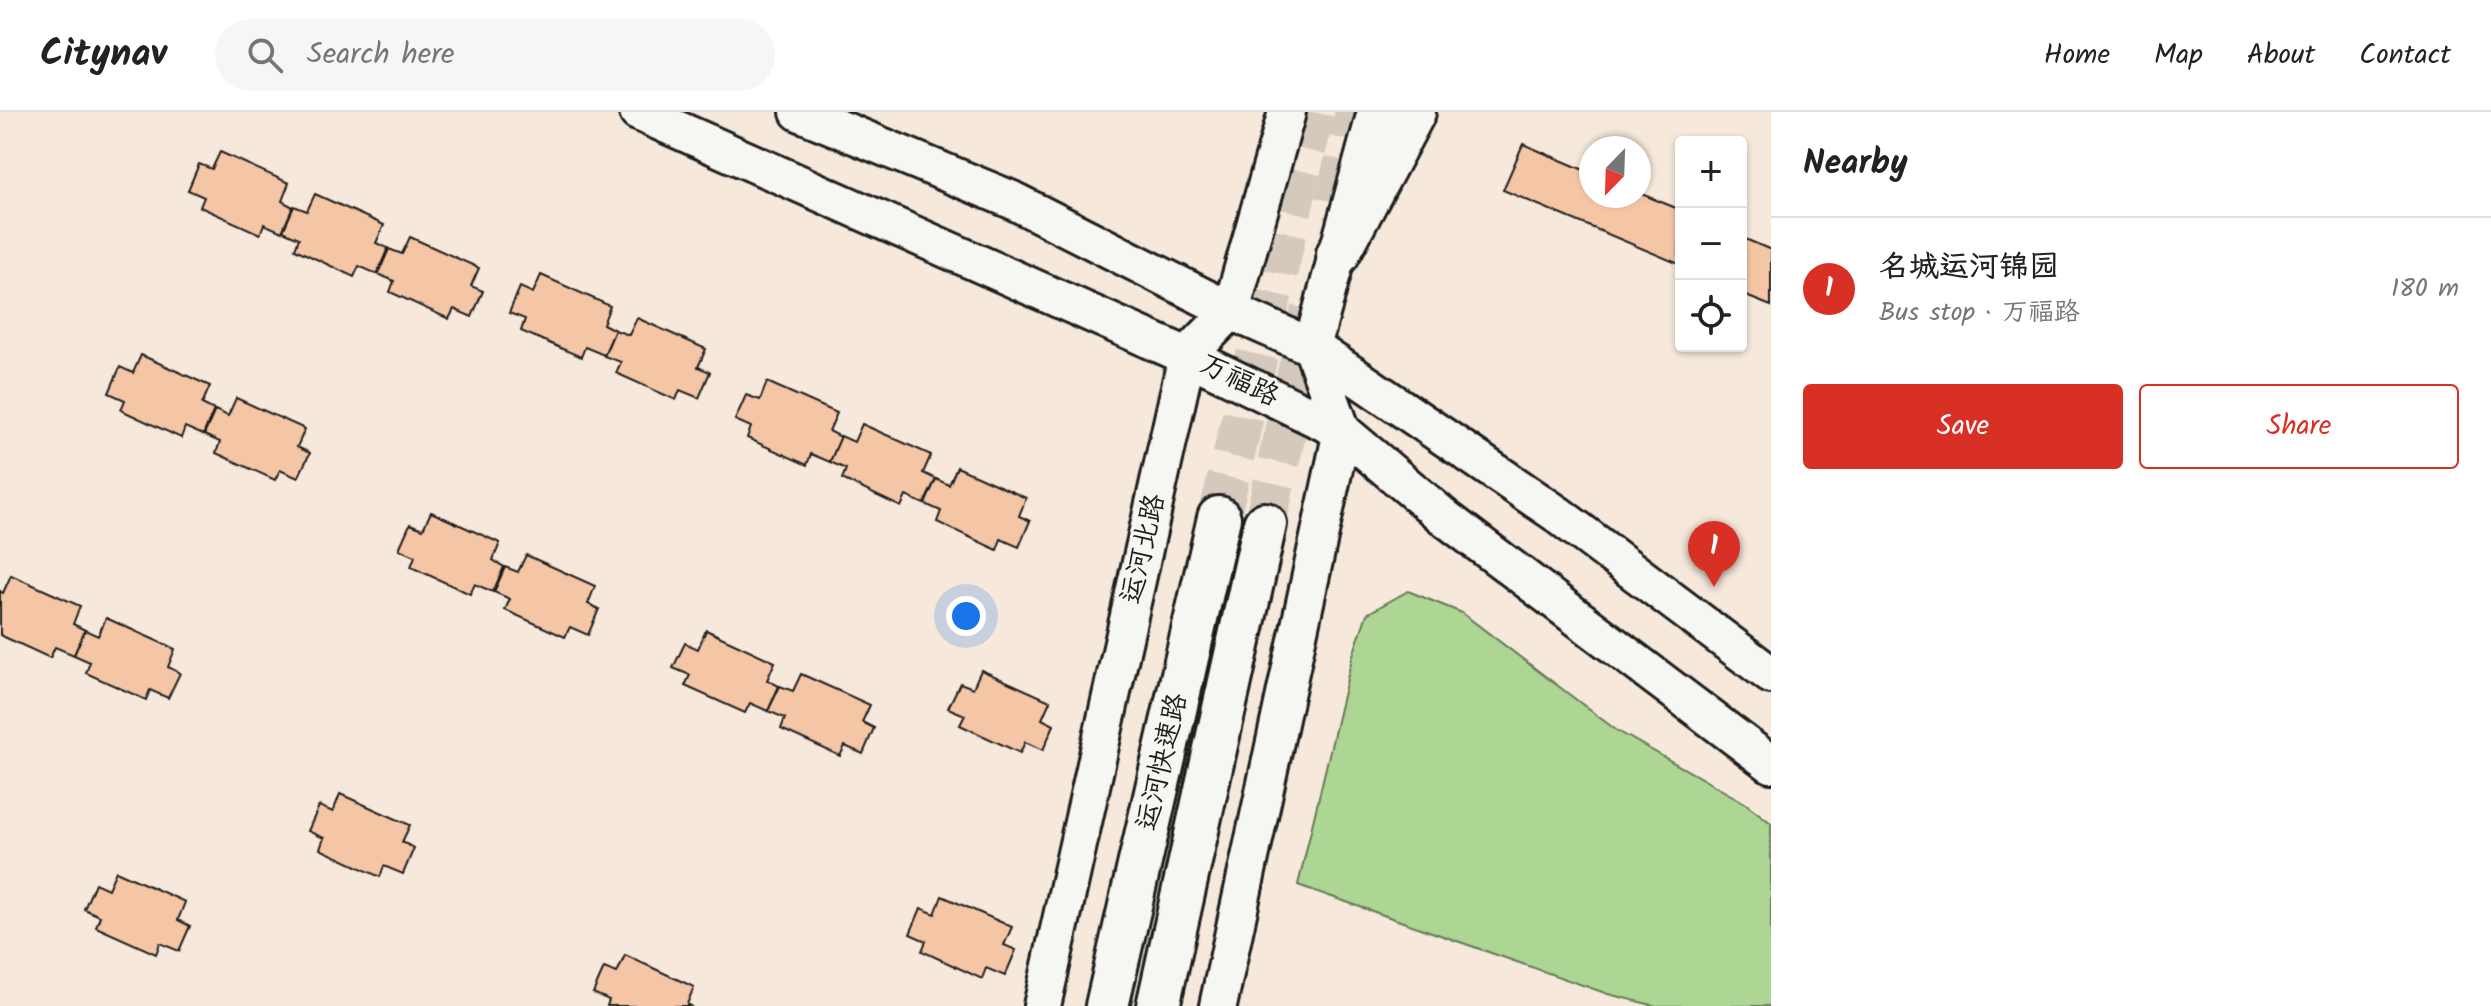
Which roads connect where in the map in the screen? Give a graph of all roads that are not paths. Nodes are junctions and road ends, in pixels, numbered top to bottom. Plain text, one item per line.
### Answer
1 (638, 112) edge
2 (799, 112) edge
3 (1287, 112) edge
4 (1376, 112) edge
5 (1414, 112) edge
6 (1338, 254) junction
7 (1231, 311) junction
8 (1312, 347) junction
9 (1187, 356) junction
10 (1342, 431) junction
11 (1219, 518) tunnel mouth
12 (1265, 524) tunnel mouth
13 (1771, 675) edge
14 (1771, 764) edge
15 (1042, 1006) edge
16 (1107, 1006) edge
17 (1158, 1006) edge
18 (1218, 1006) edge

1 - 9 main road, 万福路
2 - 7 main road
3 - 7 main road
4 - 6 main road
5 - 6 highway
6 - 8 main road
7 - 8 main road
7 - 9 main road
8 - 10 main road
8 - 13 main road
9 - 10 main road, 万福路
9 - 15 main road, 运河北路
10 - 14 main road, 万福路
10 - 18 main road
11 - 16 highway, 运河快速路
12 - 17 highway, 运河快速路

